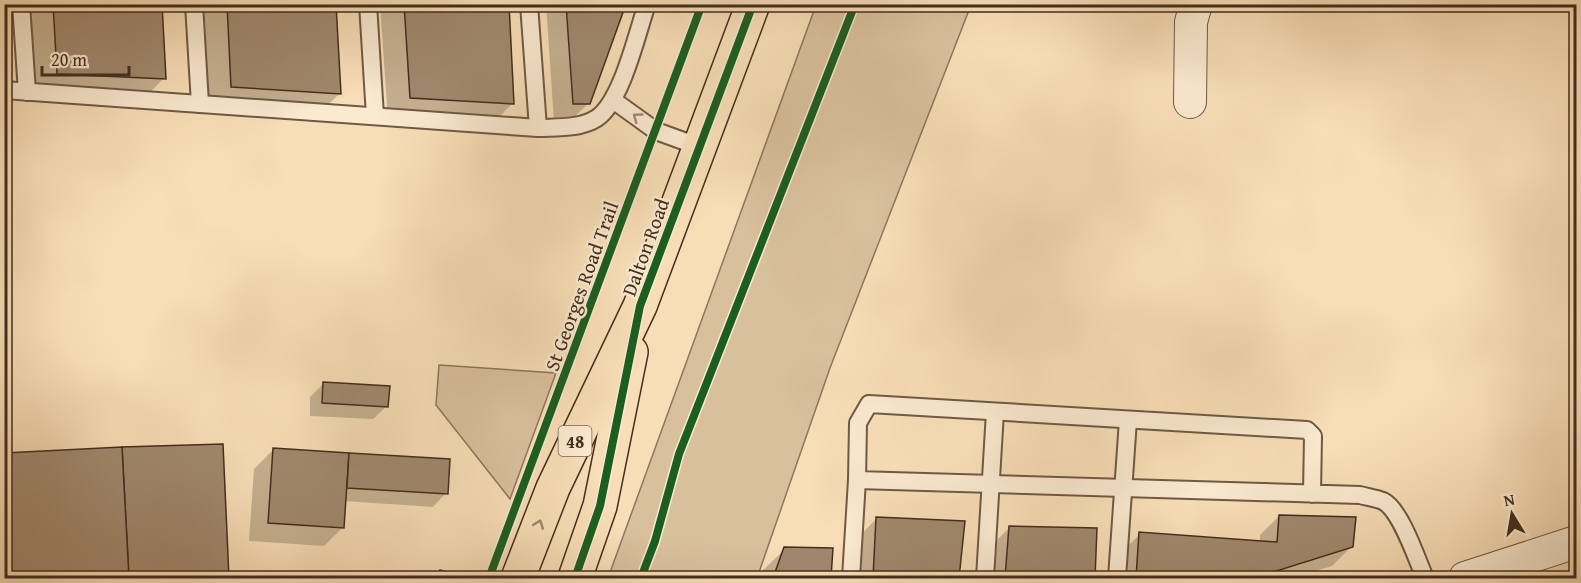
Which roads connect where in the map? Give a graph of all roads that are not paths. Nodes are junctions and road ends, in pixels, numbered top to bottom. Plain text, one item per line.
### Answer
1 (21, 4) edge
2 (194, 4) edge
3 (368, 4) edge
4 (529, 4) edge
5 (647, 4) edge
6 (753, 4) edge
7 (1196, 4) edge
8 (4, 90) edge
9 (27, 92) junction
10 (614, 100) junction
11 (1190, 102) dead end
12 (200, 104) junction
13 (375, 116) junction
14 (538, 128) junction
15 (700, 147) junction
16 (640, 306) junction
17 (995, 412) junction
18 (1128, 420) junction
19 (857, 480) junction
20 (990, 483) junction
21 (1124, 488) junction
22 (1312, 494) junction
23 (1576, 542) edge
24 (518, 579) edge
25 (575, 579) edge
26 (851, 579) edge
27 (985, 579) edge
28 (1117, 579) edge
29 (1425, 579) edge
30 (1465, 579) edge

1 - 9 lane
2 - 12 lane
3 - 13 lane
4 - 14 lane
5 - 10 lane
6 - 15 main road, Dalton Road / 48
7 - 11 street
8 - 9 lane
9 - 12 lane
10 - 14 lane
15 -> 10 lane
12 - 13 lane
13 - 14 lane
15 - 16 main road, Dalton Road / 48
24 -> 16 main road, Dalton Road / 48
16 - 25 main road, Dalton Road / 48
17 - 18 lane
17 - 19 lane
17 - 20 lane
18 - 21 lane
18 - 22 lane
19 - 20 lane
19 - 26 lane
20 - 21 lane
20 - 27 lane
21 - 22 lane
21 - 28 lane
22 - 29 lane
23 - 30 street

